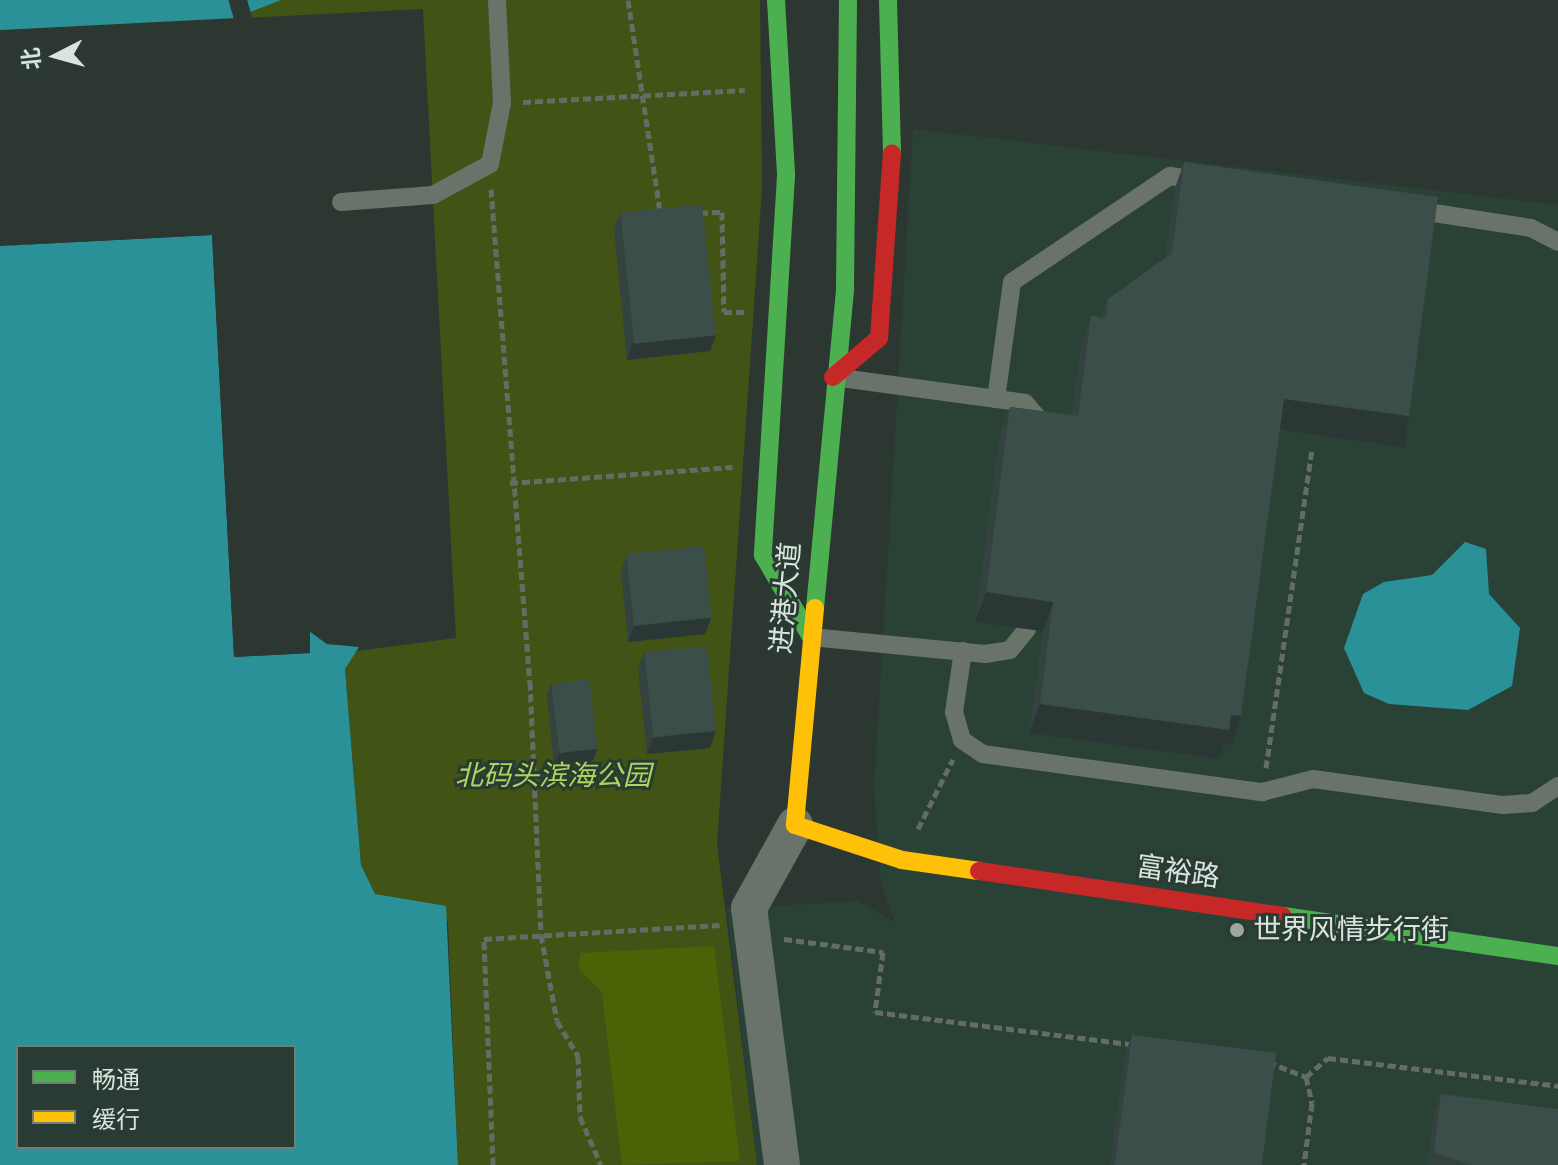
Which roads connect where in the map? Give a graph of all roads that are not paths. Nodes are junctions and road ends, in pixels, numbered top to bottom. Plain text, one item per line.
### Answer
1 (497, 0) edge
2 (776, 0) edge
3 (848, 0) edge
4 (888, 0) edge
5 (1231, 185) edge
6 (341, 202) dead end
7 (1399, 208) edge
8 (1558, 242) edge
9 (823, 304) dead end
10 (833, 377) junction
11 (996, 399) junction
12 (1052, 443) edge
13 (1027, 629) edge
14 (811, 637) junction
15 (963, 651) junction
16 (1558, 786) edge
17 (795, 825) junction
18 (1558, 956) edge
19 (782, 1165) edge

1 - 6 lane
2 - 14 street
3 - 10 street
4 - 10 street
5 - 11 lane
7 - 8 lane
9 - 10 street
10 - 11 lane
10 - 14 street, 进港大道
11 - 12 lane
13 - 15 lane
14 - 15 lane
14 - 17 street, 进港大道
15 - 16 lane
17 - 18 street, 富裕路
17 - 19 street

